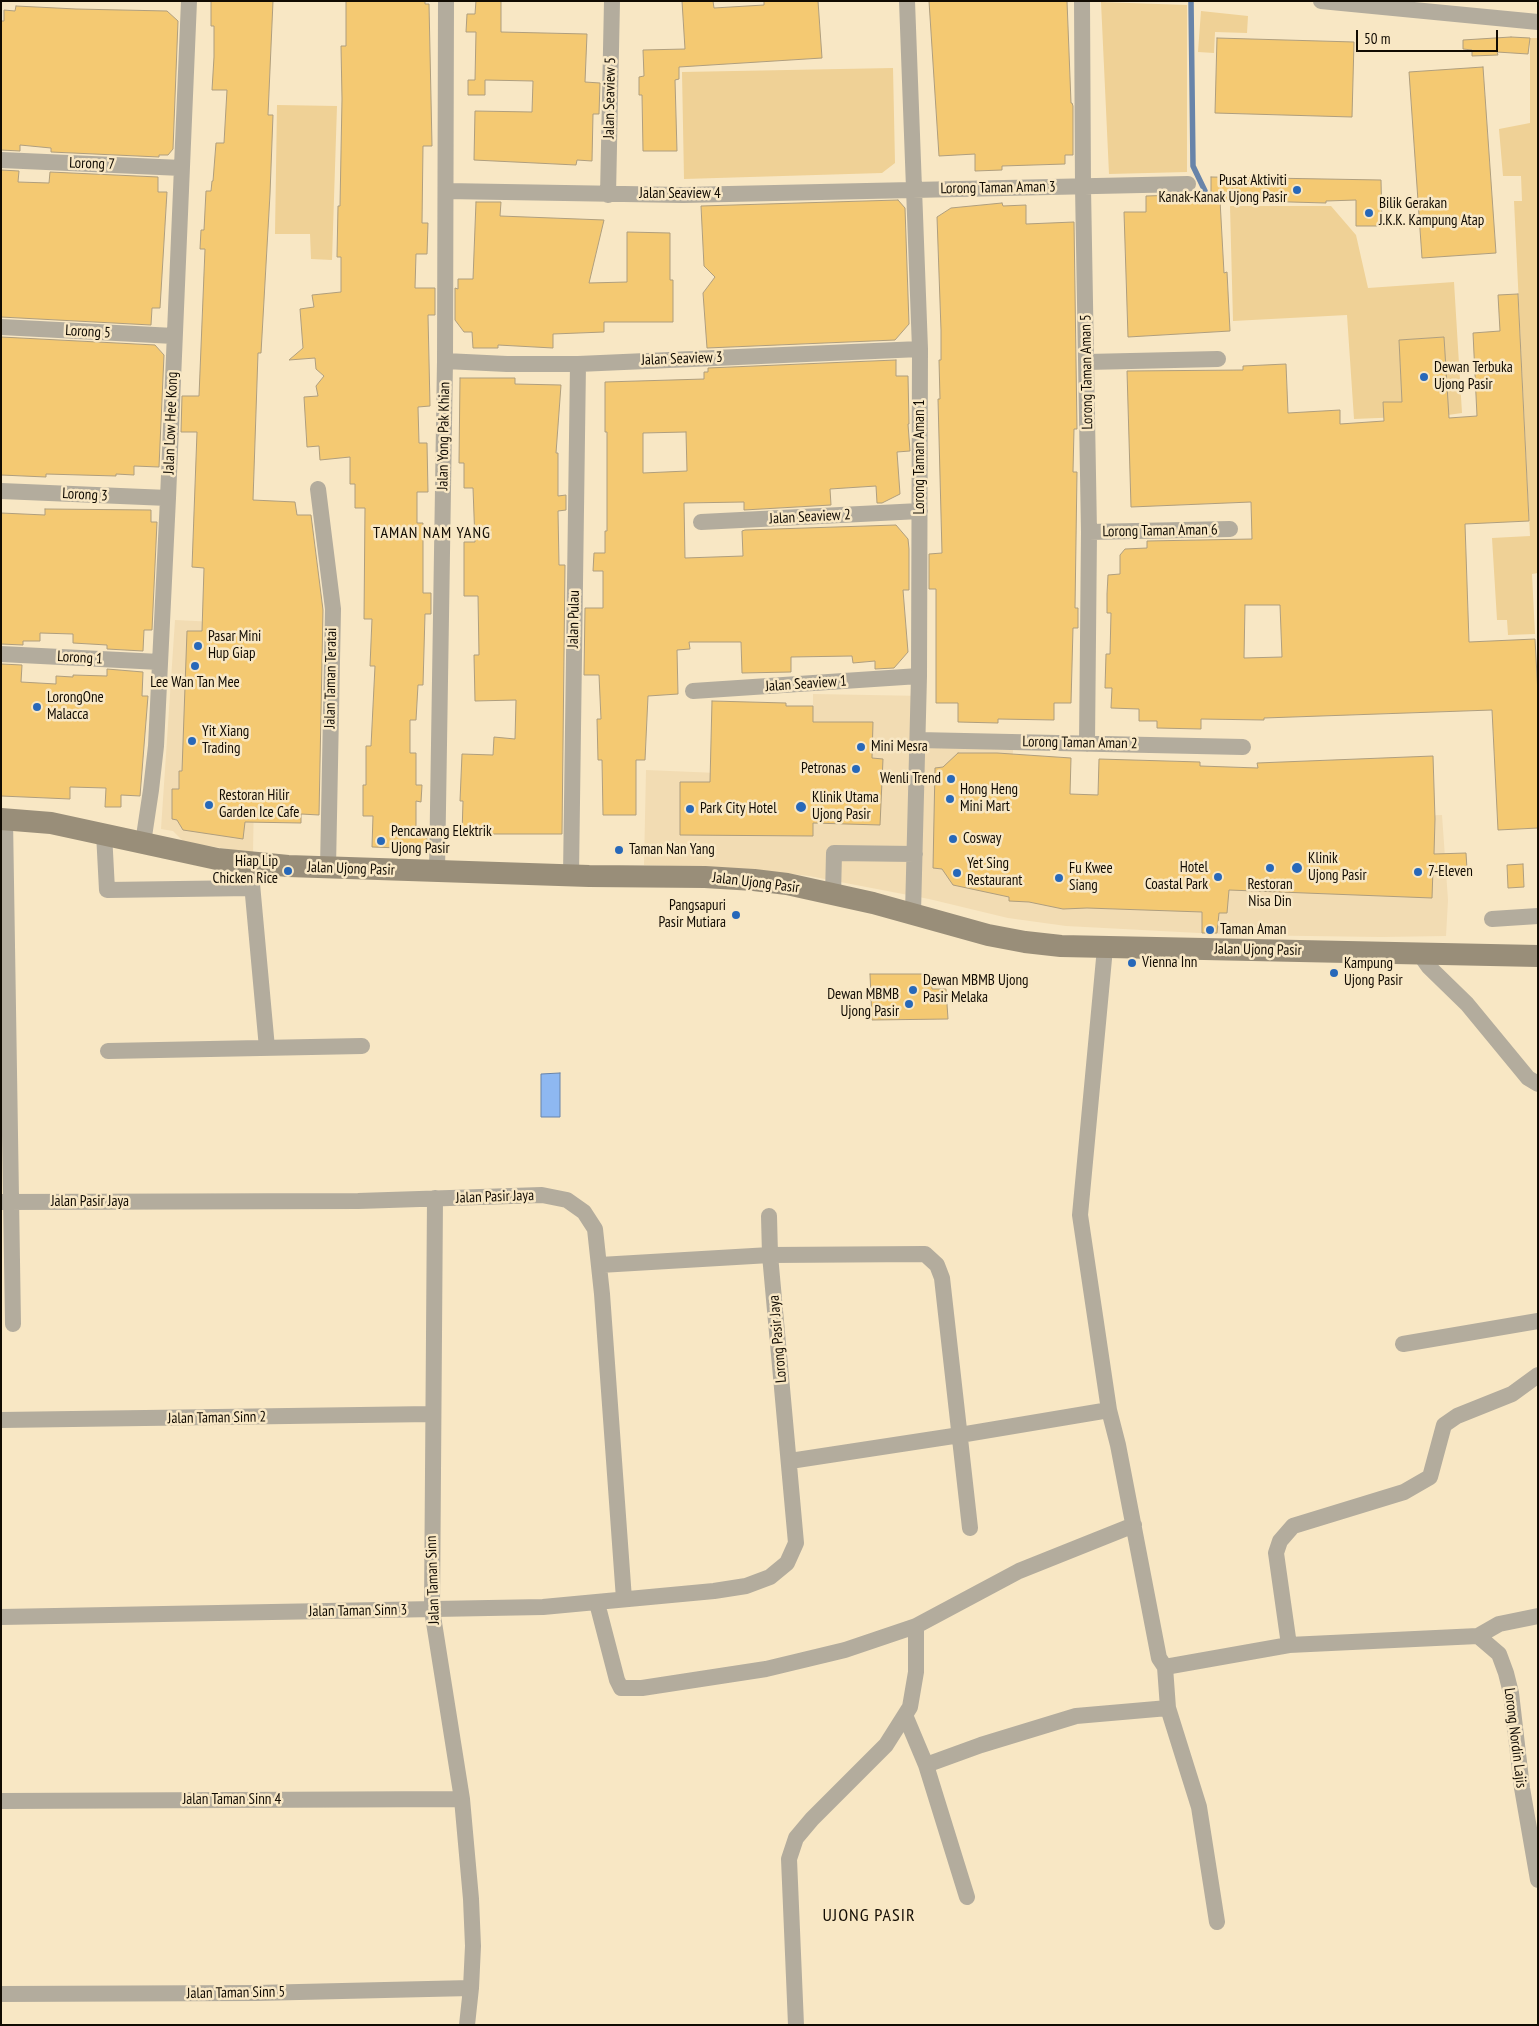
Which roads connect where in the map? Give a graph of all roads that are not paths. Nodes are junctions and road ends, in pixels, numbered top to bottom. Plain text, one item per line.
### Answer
1 (189, 1) edge
2 (446, 1) edge
3 (612, 1) edge
4 (907, 1) edge
5 (1082, 1) edge
6 (1321, 1) edge
7 (1473, 8) edge
8 (1538, 22) edge
9 (1, 160) edge
10 (182, 168) junction
11 (1188, 184) dead end
12 (1082, 187) junction
13 (914, 190) junction
14 (446, 191) junction
15 (608, 194) junction
16 (1, 327) edge
17 (174, 336) junction
18 (920, 349) junction
19 (1218, 359) dead end
20 (444, 361) junction
21 (1087, 362) junction
22 (578, 364) junction
23 (318, 489) dead end
24 (1, 491) edge
25 (168, 498) junction
26 (920, 511) junction
27 (701, 522) dead end
28 (1230, 529) dead end
29 (1090, 532) junction
30 (1, 654) edge
31 (160, 662) junction
32 (919, 676) junction
33 (693, 691) dead end
34 (918, 740) junction
35 (1087, 744) junction
36 (1243, 747) dead end
37 (3, 819) edge
38 (104, 833) junction
39 (143, 843) junction
40 (915, 854) junction
41 (250, 862) junction
42 (328, 868) junction
43 (437, 872) junction
44 (571, 875) junction
45 (252, 888) junction
46 (833, 896) junction
47 (913, 914) junction
48 (1538, 916) edge
49 (1492, 919) dead end
50 (1105, 948) junction
51 (1419, 953) junction
52 (1538, 956) edge
53 (362, 1046) dead end
54 (266, 1048) junction
55 (108, 1051) dead end
56 (1538, 1084) edge
57 (435, 1198) junction
58 (6, 1202) edge
59 (769, 1216) dead end
60 (770, 1255) junction
61 (600, 1265) junction
62 (1538, 1321) edge
63 (13, 1324) dead end
64 (1403, 1344) dead end
65 (1538, 1375) edge
66 (1109, 1410) junction
67 (432, 1414) junction
68 (1, 1420) edge
69 (960, 1436) junction
70 (790, 1461) junction
71 (1134, 1524) junction
72 (970, 1528) dead end
73 (714, 1591) joint
74 (624, 1599) junction
75 (597, 1603) junction
76 (432, 1610) junction
77 (1538, 1616) edge
78 (1, 1617) edge
79 (916, 1626) junction
80 (1478, 1636) junction
81 (1289, 1645) junction
82 (1165, 1667) junction
83 (1168, 1708) junction
84 (904, 1715) junction
85 (926, 1765) junction
86 (462, 1799) junction
87 (1, 1801) edge
88 (1538, 1880) edge
89 (967, 1896) dead end
90 (1217, 1922) dead end
91 (471, 1988) junction
92 (1, 1994) edge
93 (467, 2025) edge
94 (796, 2025) edge

1 - 10 street, Jalan Low Hee Kong
2 - 14 street, Jalan Yong Pak Khian
3 - 15 street, Jalan Seaview 5
4 - 13 street, Lorong Taman Aman 1
5 - 12 street, Lorong Taman Aman 5
6 - 7 street
7 - 8 street
9 - 10 street, Lorong 7
10 - 17 street, Jalan Low Hee Kong
11 - 12 street, Lorong Taman Aman 3
12 - 13 street, Lorong Taman Aman 3
12 - 21 street, Lorong Taman Aman 5
13 - 15 street, Jalan Seaview 4
13 - 18 street, Lorong Taman Aman 1
14 - 15 street, Jalan Seaview 4
14 - 20 street, Jalan Yong Pak Khian
16 - 17 street, Lorong 5
17 - 25 street, Jalan Low Hee Kong
18 - 22 street, Jalan Seaview 3
18 - 26 street, Lorong Taman Aman 1
19 - 21 street
20 - 22 street, Jalan Seaview 3
20 - 43 street, Jalan Yong Pak Khian
21 - 29 street, Lorong Taman Aman 5
22 - 44 street, Jalan Pulau
23 - 42 street, Jalan Taman Teratai
24 - 25 street, Lorong 3
25 - 31 street, Jalan Low Hee Kong
26 - 27 street, Jalan Seaview 2
26 - 32 street, Lorong Taman Aman 1
28 - 29 street, Lorong Taman Aman 6
29 - 35 street, Lorong Taman Aman 5
30 - 31 street, Lorong 1
31 - 39 street, Jalan Low Hee Kong
32 - 33 street, Jalan Seaview 1
32 - 34 street, Lorong Taman Aman 1
34 - 35 street, Lorong Taman Aman 2
34 - 40 street, Lorong Taman Aman 1
35 - 36 street, Lorong Taman Aman 2
37 - 38 main road, Jalan Ujong Pasir
37 - 58 street
38 - 39 main road, Jalan Ujong Pasir
38 - 45 street
39 - 41 main road, Jalan Ujong Pasir
40 - 46 street
40 - 47 street, Lorong Taman Aman 1
41 - 42 main road, Jalan Ujong Pasir
41 - 45 street
42 - 43 main road, Jalan Ujong Pasir
43 - 44 main road, Jalan Ujong Pasir
44 - 46 main road, Jalan Ujong Pasir
45 - 54 street
46 - 47 main road, Jalan Ujong Pasir
47 - 50 main road, Jalan Ujong Pasir
48 - 49 street
50 - 51 main road, Jalan Ujong Pasir
50 - 66 street
51 - 52 main road, Jalan Ujong Pasir
51 - 56 street
53 - 54 street
54 - 55 street
57 - 58 street, Jalan Pasir Jaya
57 - 61 street, Jalan Pasir Jaya
57 - 67 street, Jalan Taman Sinn
58 - 63 street
59 - 60 street, Lorong Pasir Jaya
60 - 61 street
60 - 69 street
60 - 70 street, Lorong Pasir Jaya
61 - 74 street, Jalan Pasir Jaya
62 - 64 street
65 - 81 street
66 - 69 street
66 - 71 street
67 - 68 street, Jalan Taman Sinn 2
67 - 76 street, Jalan Taman Sinn
69 - 70 street
69 - 72 street
70 - 73 street, Lorong Pasir Jaya
71 - 79 street
71 - 82 street
73 - 74 street, Jalan Taman Sinn 3
74 - 75 street, Jalan Taman Sinn 3
75 - 76 street, Jalan Taman Sinn 3
75 - 79 street
76 - 78 street, Jalan Taman Sinn 3
76 - 86 street, Jalan Taman Sinn
77 - 80 street
79 - 84 street
80 - 81 street
80 - 88 street, Lorong Nordin Lajis
81 - 82 street
82 - 83 street
83 - 85 street
83 - 90 street
84 - 85 street
84 - 94 street
85 - 89 street
86 - 87 street, Jalan Taman Sinn 4
86 - 91 street, Jalan Taman Sinn
91 - 92 street, Jalan Taman Sinn 5
91 - 93 street, Jalan Taman Sinn

